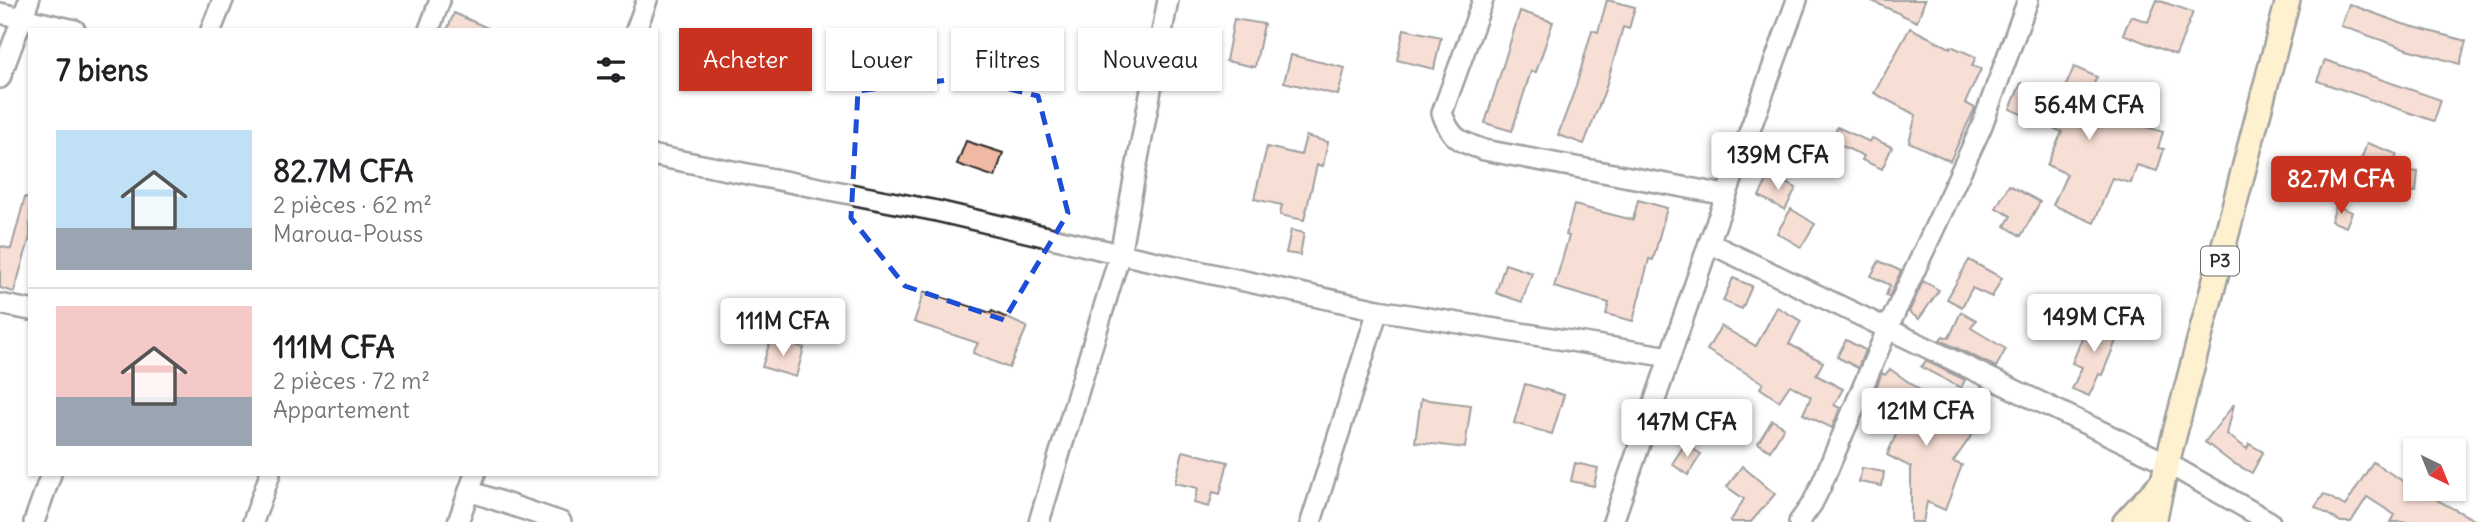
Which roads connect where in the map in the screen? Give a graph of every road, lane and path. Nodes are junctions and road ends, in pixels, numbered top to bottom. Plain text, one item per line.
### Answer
1 (223, 0) edge
2 (440, 0) edge
3 (647, 0) edge
4 (1167, 0) edge
5 (1483, 0) edge
6 (1797, 0) edge
7 (2028, 0) edge
8 (2288, 0) edge
9 (26, 9) edge
10 (0, 13) edge
11 (70, 28) edge
12 (212, 28) edge
13 (430, 28) edge
14 (637, 28) edge
15 (0, 78) edge
16 (658, 156) edge
17 (1726, 195) junction
18 (1709, 243) junction
19 (1121, 254) junction
20 (0, 304) edge
21 (28, 310) edge
22 (1378, 310) junction
23 (1887, 330) junction
24 (1670, 357) junction
25 (2165, 471) junction
26 (50, 476) edge
27 (269, 476) edge
28 (472, 482) edge
29 (34, 522) edge
30 (253, 522) edge
31 (458, 522) edge
32 (561, 522) edge
33 (1039, 522) edge
34 (1311, 522) edge
35 (1614, 522) edge
36 (1799, 522) edge
37 (2125, 522) edge
38 (2154, 522) edge
39 (2270, 522) edge

1 - 12 street
2 - 13 street
3 - 14 street
4 - 19 street
5 - 17 street
6 - 17 street
7 - 23 street
8 - 25 main road, P3
9 - 10 street
9 - 11 street
9 - 15 street
16 - 19 street
17 - 18 street
18 - 23 street
18 - 24 street
19 - 22 street
19 - 33 street
20 - 21 street
22 - 24 street
22 - 34 street
23 - 25 street
23 - 36 street
24 - 35 street
25 - 37 main road
25 - 38 main road, P3
25 - 39 street
26 - 29 street
27 - 30 street
28 - 31 street
28 - 32 street

